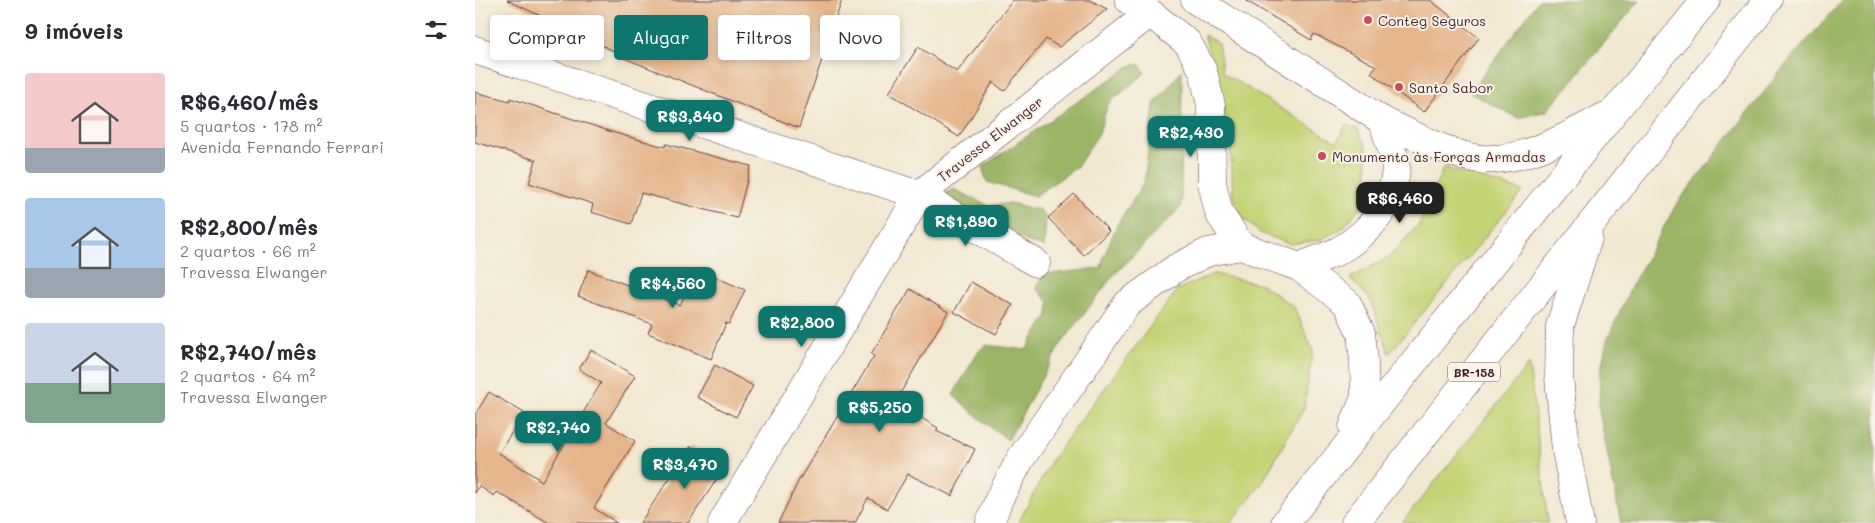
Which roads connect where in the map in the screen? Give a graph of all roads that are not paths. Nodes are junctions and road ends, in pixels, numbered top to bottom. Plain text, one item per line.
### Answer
1 (1195, 0) edge
2 (1706, 0) edge
3 (1768, 0) edge
4 (1140, 7) edge
5 (475, 50) edge
6 (1614, 112) junction
7 (1383, 121) junction
8 (919, 195) junction
9 (1593, 222) junction
10 (1241, 246) junction
11 (1036, 263) dead end
12 (1299, 267) junction
13 (1341, 454) junction
14 (721, 523) edge
15 (990, 523) edge
16 (1285, 523) edge
17 (1355, 523) edge
18 (1580, 523) edge

1 - 7 main road
2 - 6 main road
3 - 9 main road, BR-158
4 - 8 main road, Travessa Elwanger
4 - 10 main road
5 - 8 main road
6 - 7 main road
6 - 13 main road
7 - 12 main road
8 - 11 main road
8 - 14 main road, Travessa Elwanger
9 - 17 main road, BR-158
9 - 18 main road
10 - 12 main road
10 - 15 main road
12 - 13 main road
13 - 16 main road

